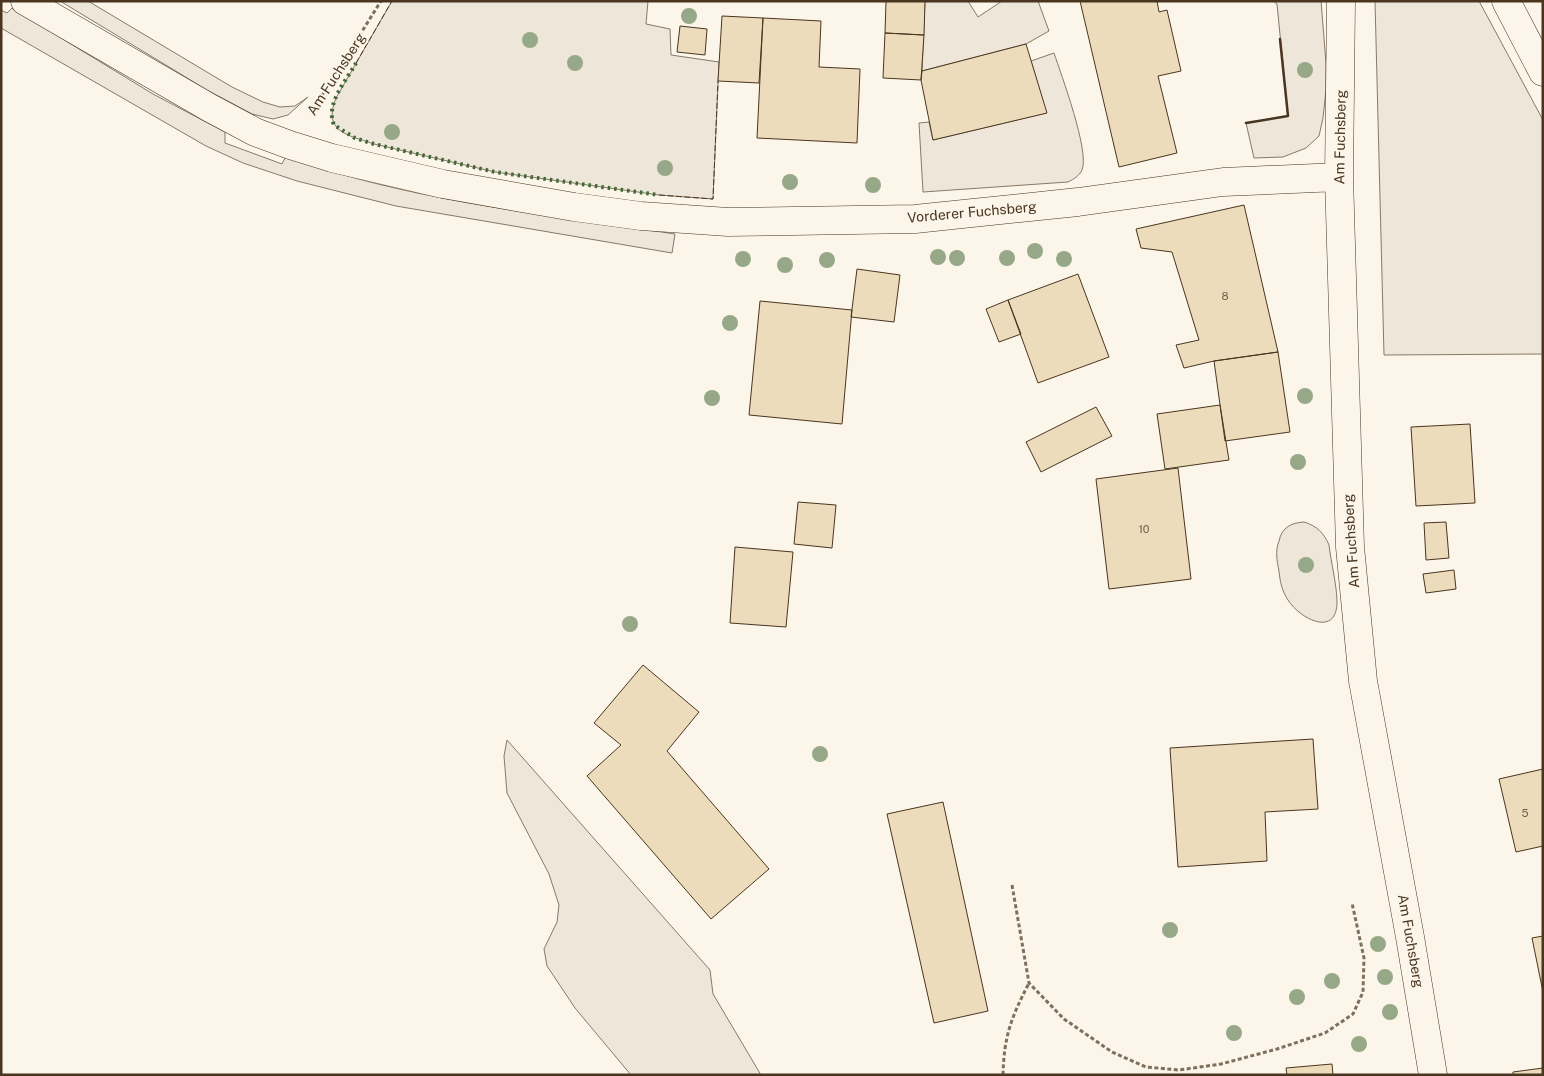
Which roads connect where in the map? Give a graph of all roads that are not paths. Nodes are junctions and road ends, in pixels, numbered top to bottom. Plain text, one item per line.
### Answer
1 (25, 1) edge
2 (1341, 1) edge
3 (1506, 1) edge
4 (1543, 72) edge
5 (1339, 177) junction
6 (1433, 1075) edge

1 - 5 street, Vorderer Fuchsberg
2 - 5 street, Am Fuchsberg
3 - 4 street
5 - 6 street, Am Fuchsberg

